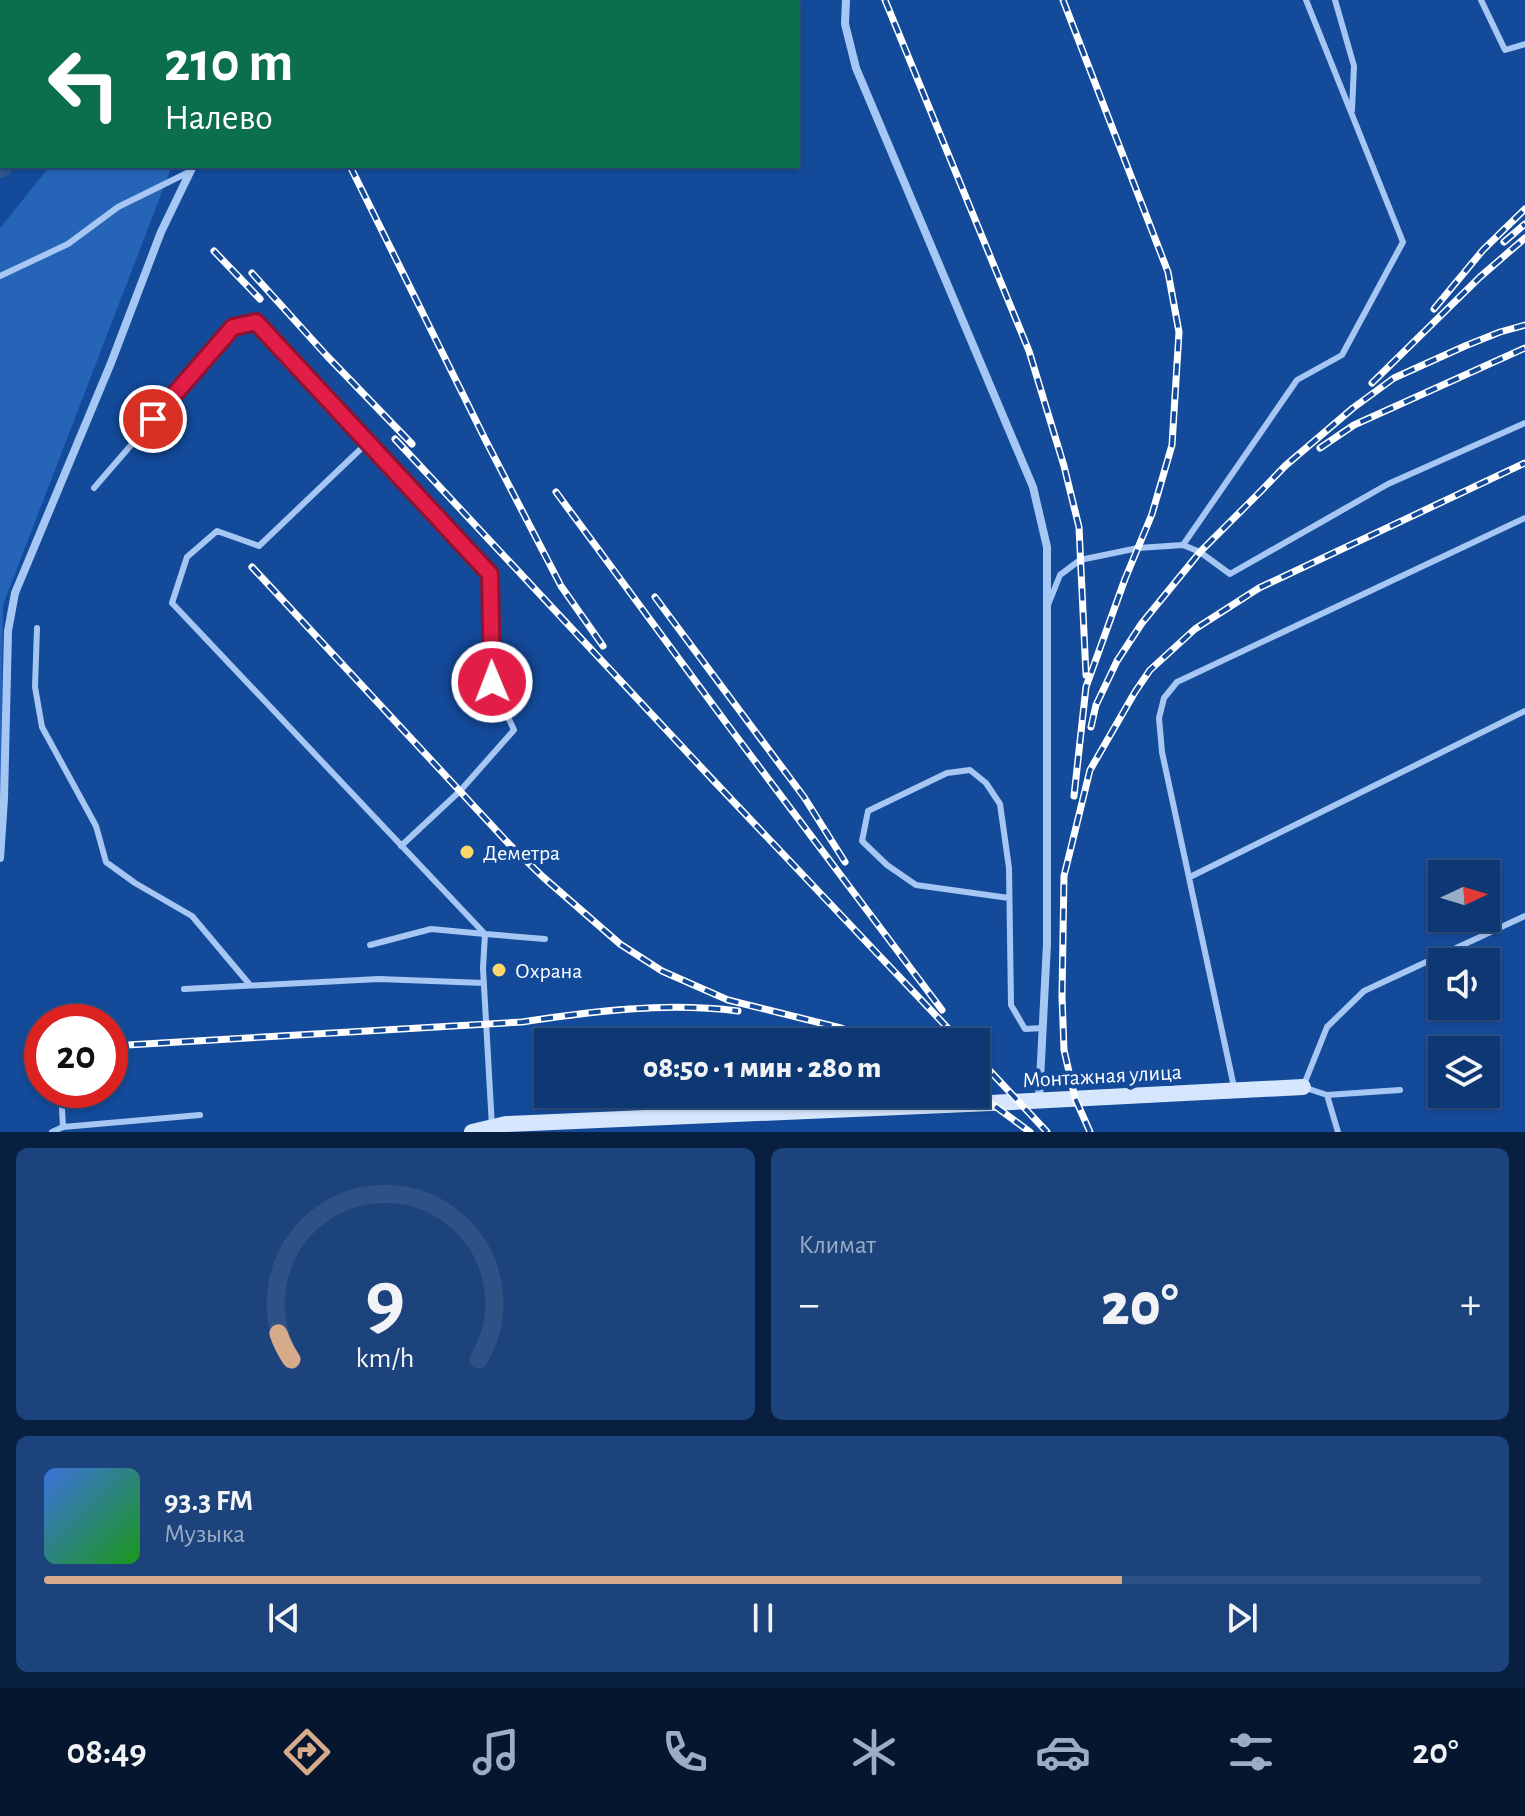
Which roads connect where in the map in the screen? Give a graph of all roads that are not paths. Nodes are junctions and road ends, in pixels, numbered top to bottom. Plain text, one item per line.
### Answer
1 (846, 0) edge
2 (1306, 0) edge
3 (1335, 0) edge
4 (1481, 0) edge
5 (1525, 44) edge
6 (1352, 115) junction
7 (191, 169) edge
8 (0, 276) edge
9 (1525, 423) edge
10 (368, 442) junction
11 (94, 488) dead end
12 (1525, 518) edge
13 (1183, 545) junction
14 (1047, 609) junction
15 (37, 628) dead end
16 (1525, 711) edge
17 (401, 846) junction
18 (0, 858) edge
19 (1190, 877) junction
20 (1009, 898) junction
21 (1525, 916) edge
22 (485, 934) junction
23 (545, 939) dead end
24 (370, 945) dead end
25 (484, 983) junction
26 (250, 985) junction
27 (184, 989) dead end
28 (1043, 1028) junction
29 (1303, 1087) junction
30 (1400, 1090) dead end
31 (1234, 1091) junction
32 (1327, 1095) junction
33 (1039, 1100) junction
34 (62, 1108) edge
35 (200, 1115) dead end
36 (63, 1127) junction
37 (502, 1127) edge
38 (52, 1132) edge
39 (472, 1132) edge
40 (1338, 1132) edge

1 - 14 street
2 - 6 lane
3 - 6 lane
4 - 5 lane
6 - 13 lane
7 - 8 lane
7 - 18 street
9 - 13 lane
10 - 11 lane
10 - 17 lane
10 - 17 lane
12 - 19 lane
13 - 14 lane
14 - 28 street
15 - 26 lane
16 - 19 lane
17 - 22 lane
19 - 31 lane
20 - 20 lane
20 - 28 lane
21 - 29 lane
22 - 23 lane
22 - 24 lane
22 - 25 lane
25 - 26 lane
25 - 37 lane
26 - 27 lane
28 - 33 street
29 - 31 street, Монтажная улица
29 - 32 lane, Монтажная улица
30 - 32 lane
31 - 33 street, Монтажная улица
32 - 40 lane
33 - 37 street, Монтажная улица
34 - 36 lane
35 - 36 lane
36 - 38 lane
37 - 39 street, Монтажная улица

